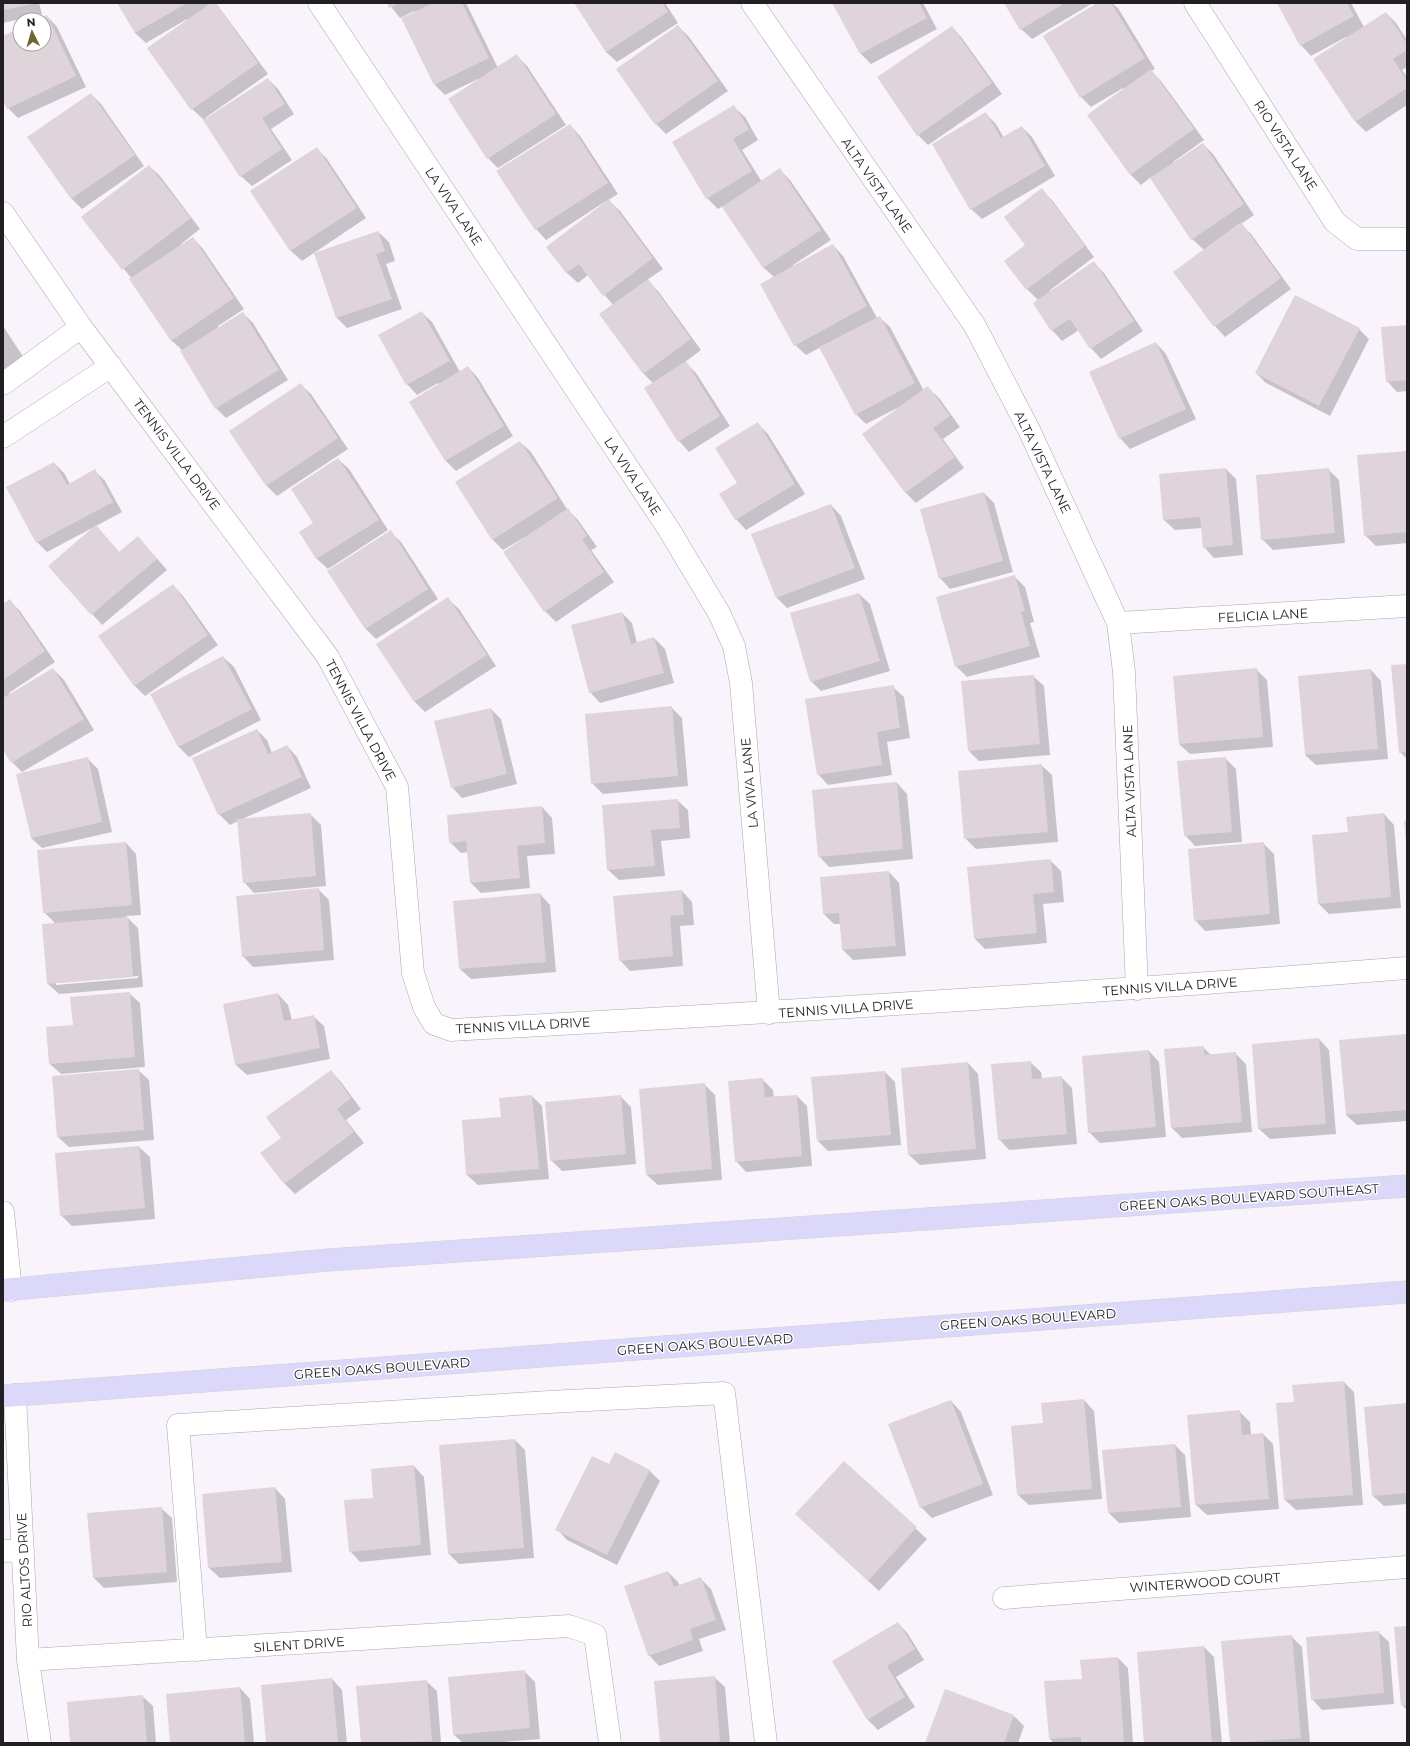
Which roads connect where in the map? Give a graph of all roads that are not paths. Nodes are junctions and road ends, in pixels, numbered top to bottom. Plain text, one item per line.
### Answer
1 (319, 3) edge
2 (752, 3) edge
3 (1195, 3) edge
4 (3, 212) edge
5 (1407, 239) edge
6 (81, 326) junction
7 (111, 366) junction
8 (3, 384) edge
9 (3, 438) edge
10 (1407, 606) edge
11 (1118, 623) junction
12 (1407, 968) edge
13 (1137, 989) junction
14 (769, 1013) junction
15 (1407, 1186) edge
16 (3, 1212) edge
17 (7, 1290) edge
18 (1407, 1292) edge
19 (9, 1396) edge
20 (13, 1550) edge
21 (1407, 1567) edge
22 (1004, 1598) dead end
23 (196, 1650) junction
24 (28, 1660) junction
25 (40, 1743) edge
26 (610, 1743) edge
27 (766, 1743) edge

1 - 14 street, LA VIVA LANE
2 - 11 street, ALTA VISTA LANE
3 - 5 street, RIO VISTA LANE
4 - 6 street, TENNIS VILLA DRIVE
6 - 7 street, TENNIS VILLA DRIVE
6 - 8 street
7 - 9 street
7 - 14 street, TENNIS VILLA DRIVE
10 - 11 street, FELICIA LANE
11 - 13 street, ALTA VISTA LANE
12 - 13 street, TENNIS VILLA DRIVE
13 - 14 street, TENNIS VILLA DRIVE
15 - 17 main road, GREEN OAKS BOULEVARD SOUTHEAST
16 - 17 street
18 - 19 main road, GREEN OAKS BOULEVARD
19 - 20 street, RIO ALTOS DRIVE
20 - 24 street, RIO ALTOS DRIVE
21 - 22 street, WINTERWOOD COURT
23 - 24 street, SILENT DRIVE
23 - 26 street, SILENT DRIVE
23 - 27 street
24 - 25 street, RIO ALTOS DRIVE

